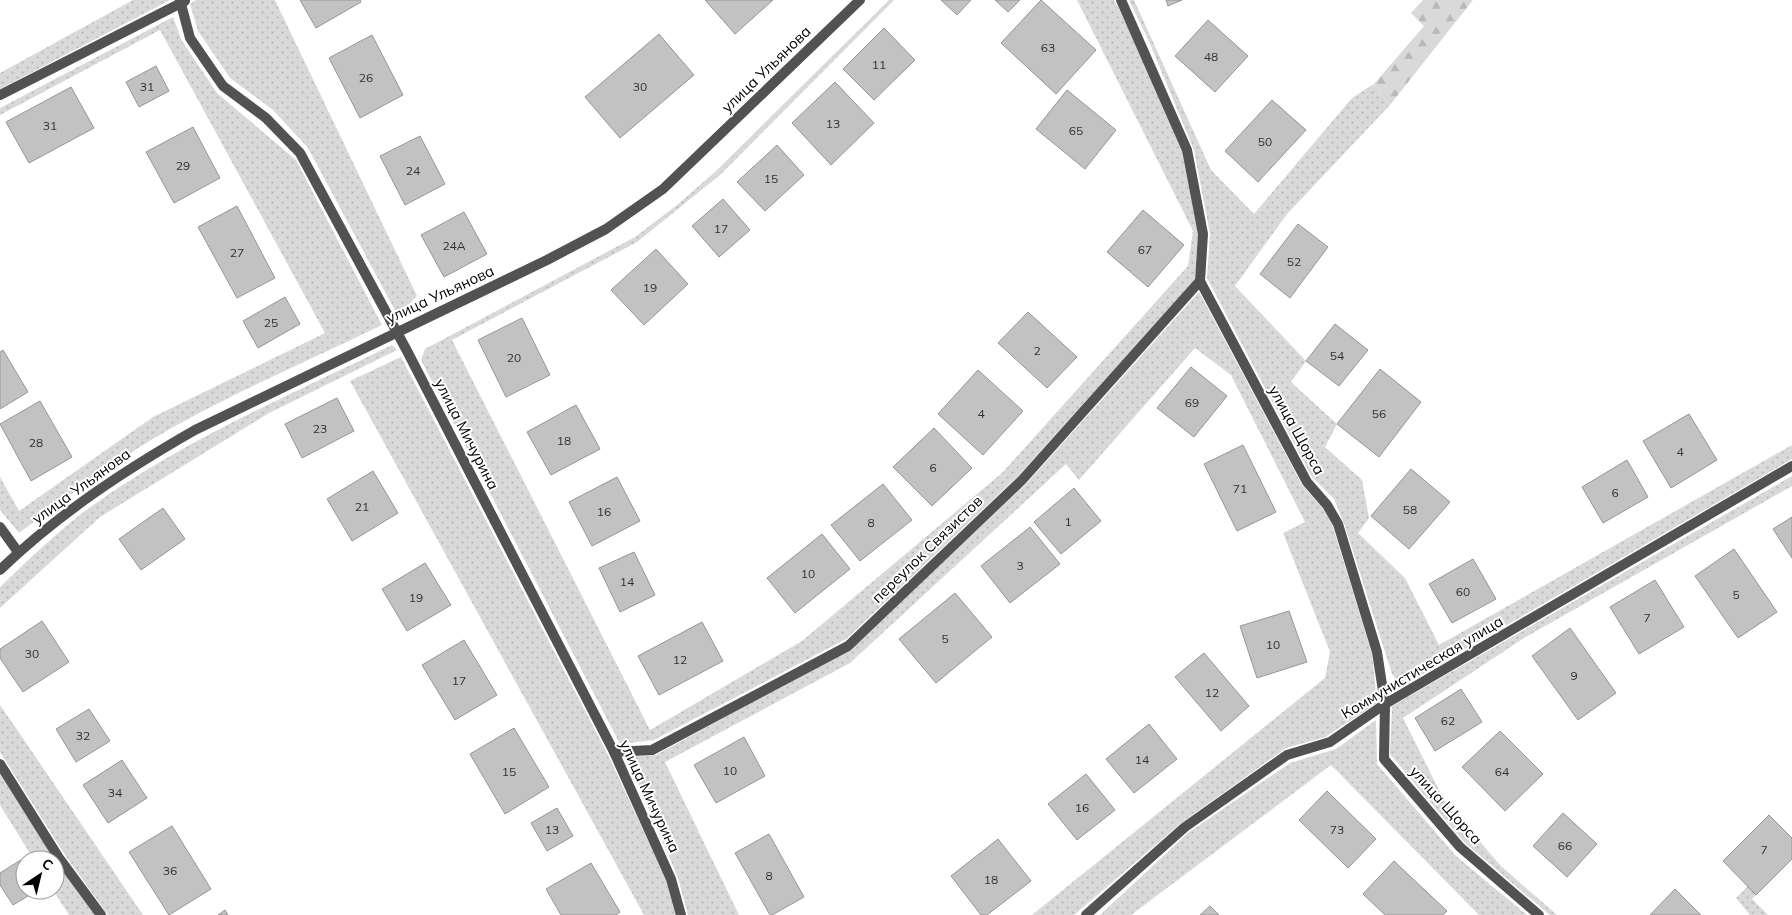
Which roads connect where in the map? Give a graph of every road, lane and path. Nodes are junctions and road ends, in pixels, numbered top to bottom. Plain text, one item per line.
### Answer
1 (860, 0) edge
2 (1121, 0) edge
3 (182, 1) edge
4 (0, 95) edge
5 (1200, 281) junction
6 (395, 332) junction
7 (1792, 466) edge
8 (0, 527) edge
9 (18, 552) junction
10 (0, 570) edge
11 (1385, 704) junction
12 (614, 752) junction
13 (0, 764) edge
14 (101, 915) edge
15 (681, 915) edge
16 (1086, 915) edge
17 (1539, 915) edge

1 - 6 street, улица Ульянова
2 - 5 street
3 - 4 street
3 - 6 street, улица Мичурина
5 - 11 street, улица Щорса
5 - 12 street, переулок Связистов
6 - 9 street, улица Ульянова
6 - 12 street, улица Мичурина
7 - 11 street, Коммунистическая улица
8 - 9 street
9 - 10 street, улица Ульянова
11 - 16 street, Коммунистическая улица
11 - 17 street, улица Щорса
12 - 15 street, улица Мичурина
13 - 14 street

